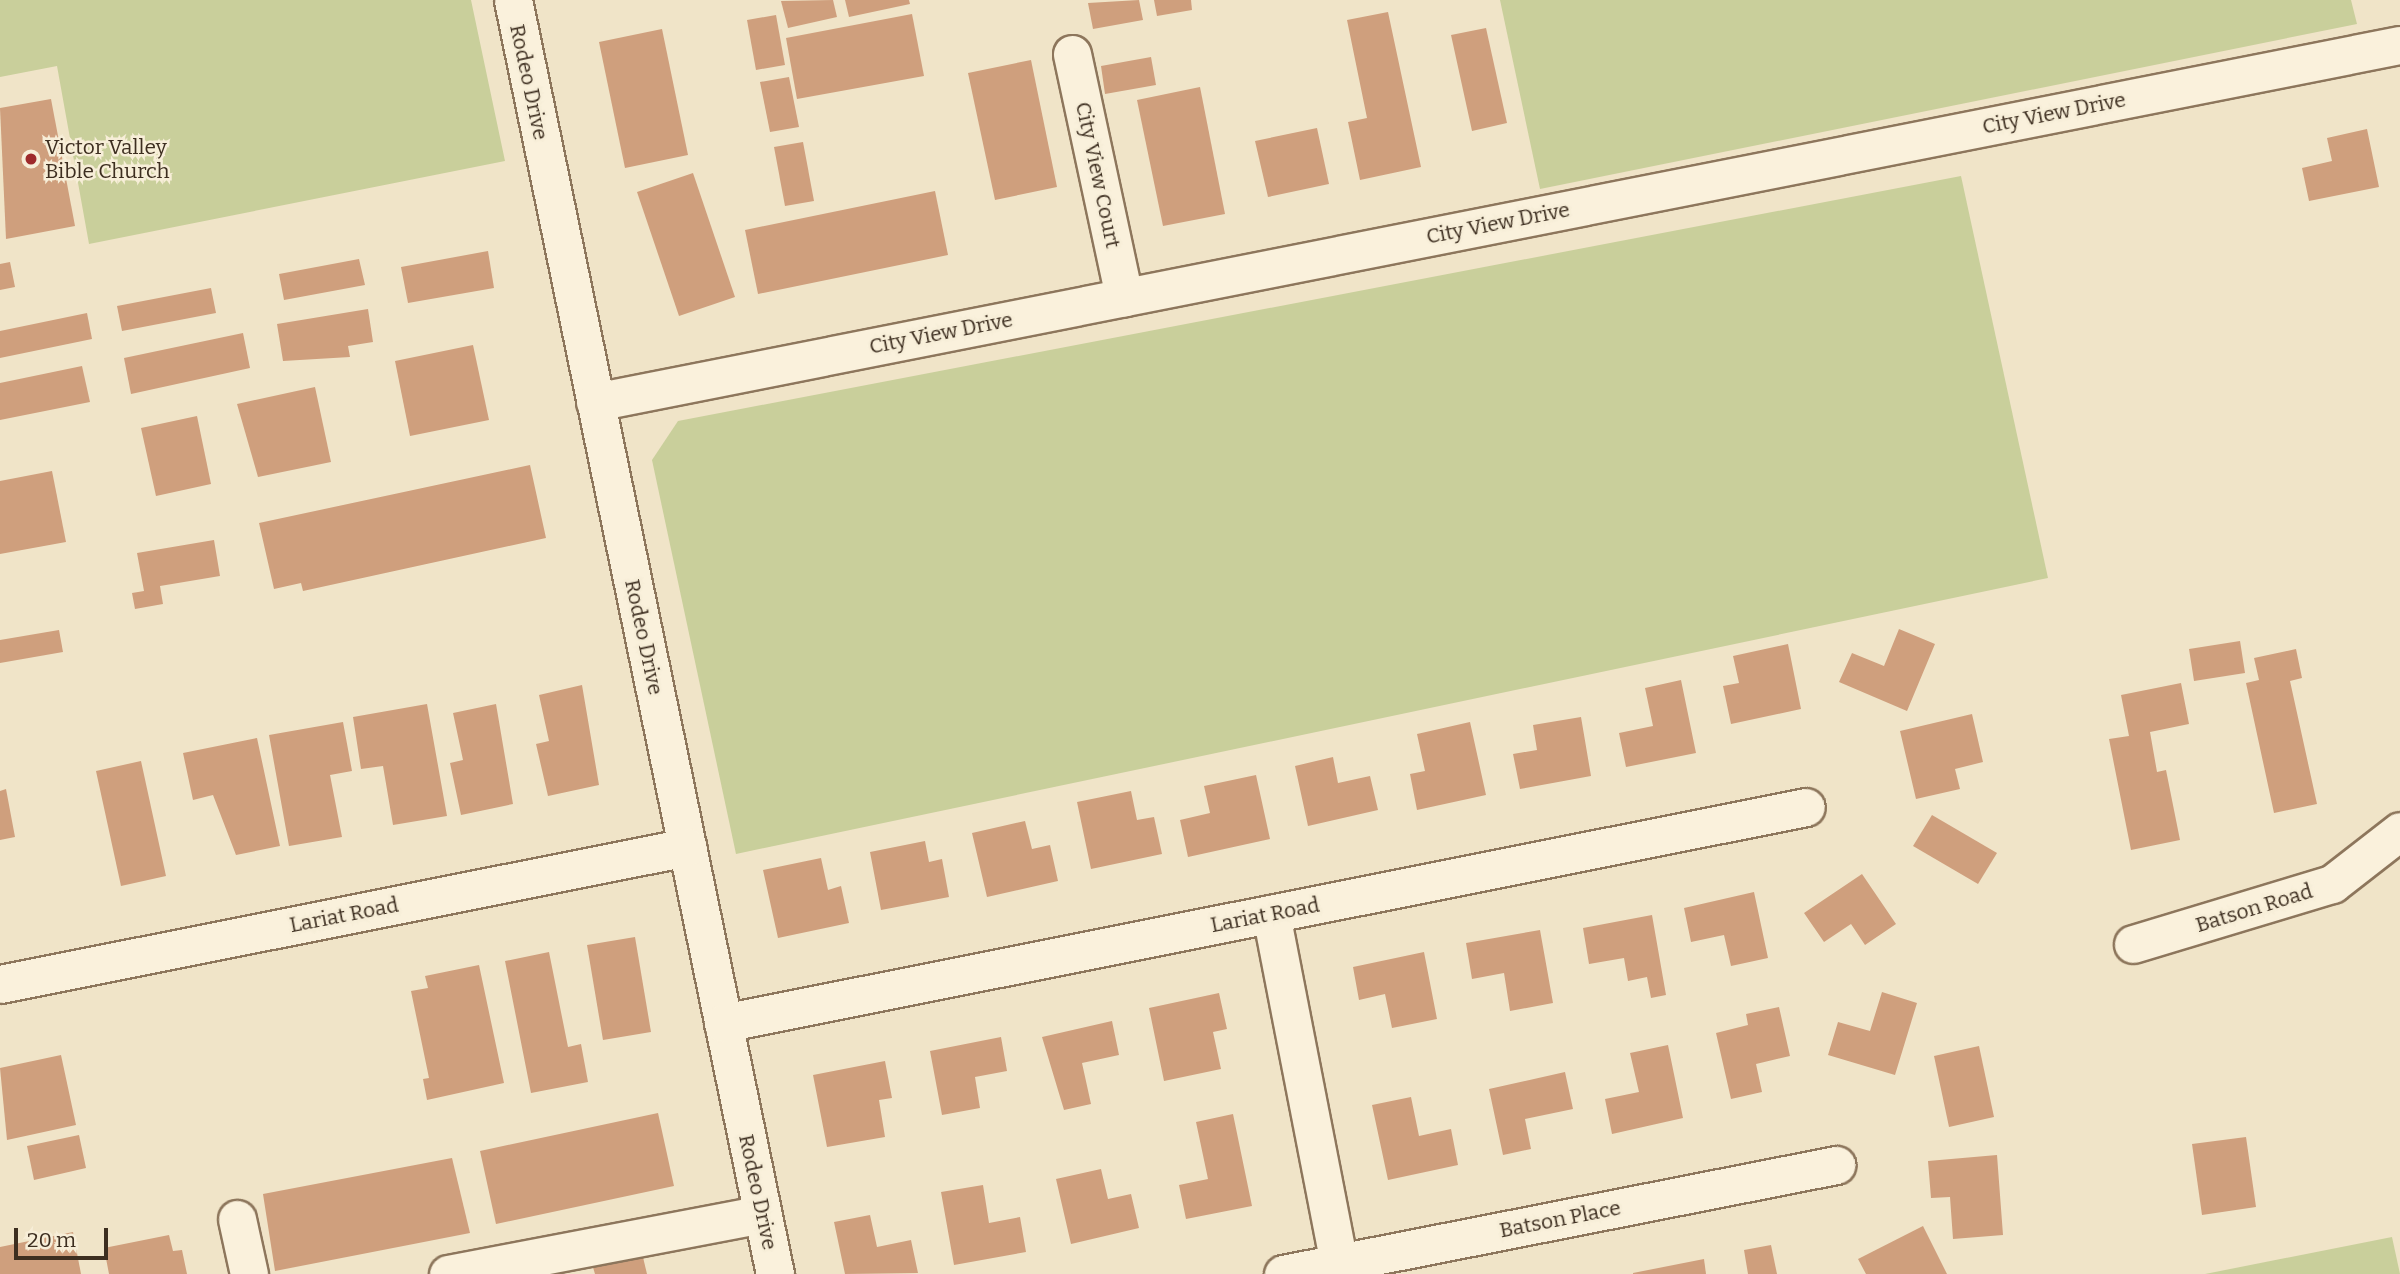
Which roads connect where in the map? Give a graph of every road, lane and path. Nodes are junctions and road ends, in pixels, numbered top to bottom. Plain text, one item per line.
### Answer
1 (513, 0) edge
2 (2400, 45) edge
3 (1072, 54) dead end
4 (1124, 297) junction
5 (595, 402) junction
6 (1806, 807) dead end
7 (2400, 831) edge
8 (687, 847) junction
9 (1270, 914) junction
10 (2133, 944) dead end
11 (0, 984) edge
12 (723, 1023) junction
13 (1836, 1164) dead end
14 (762, 1214) junction
15 (237, 1219) dead end
16 (1339, 1263) junction
17 (249, 1274) edge
18 (448, 1274) edge
19 (775, 1274) edge
20 (1283, 1274) edge

1 - 5 street, Rodeo Drive
2 - 4 street, City View Drive
3 - 4 street, City View Court
4 - 5 street, City View Drive
5 - 8 street, Rodeo Drive
6 - 9 street, Lariat Road
7 - 10 street, Batson Road
8 - 11 street, Lariat Road
8 - 12 street, Rodeo Drive
9 - 12 street, Lariat Road
9 - 16 street
12 - 14 street, Rodeo Drive
13 - 16 street, Batson Place
14 - 18 street
14 - 19 street, Rodeo Drive
15 - 17 street
16 - 20 street, Batson Place

